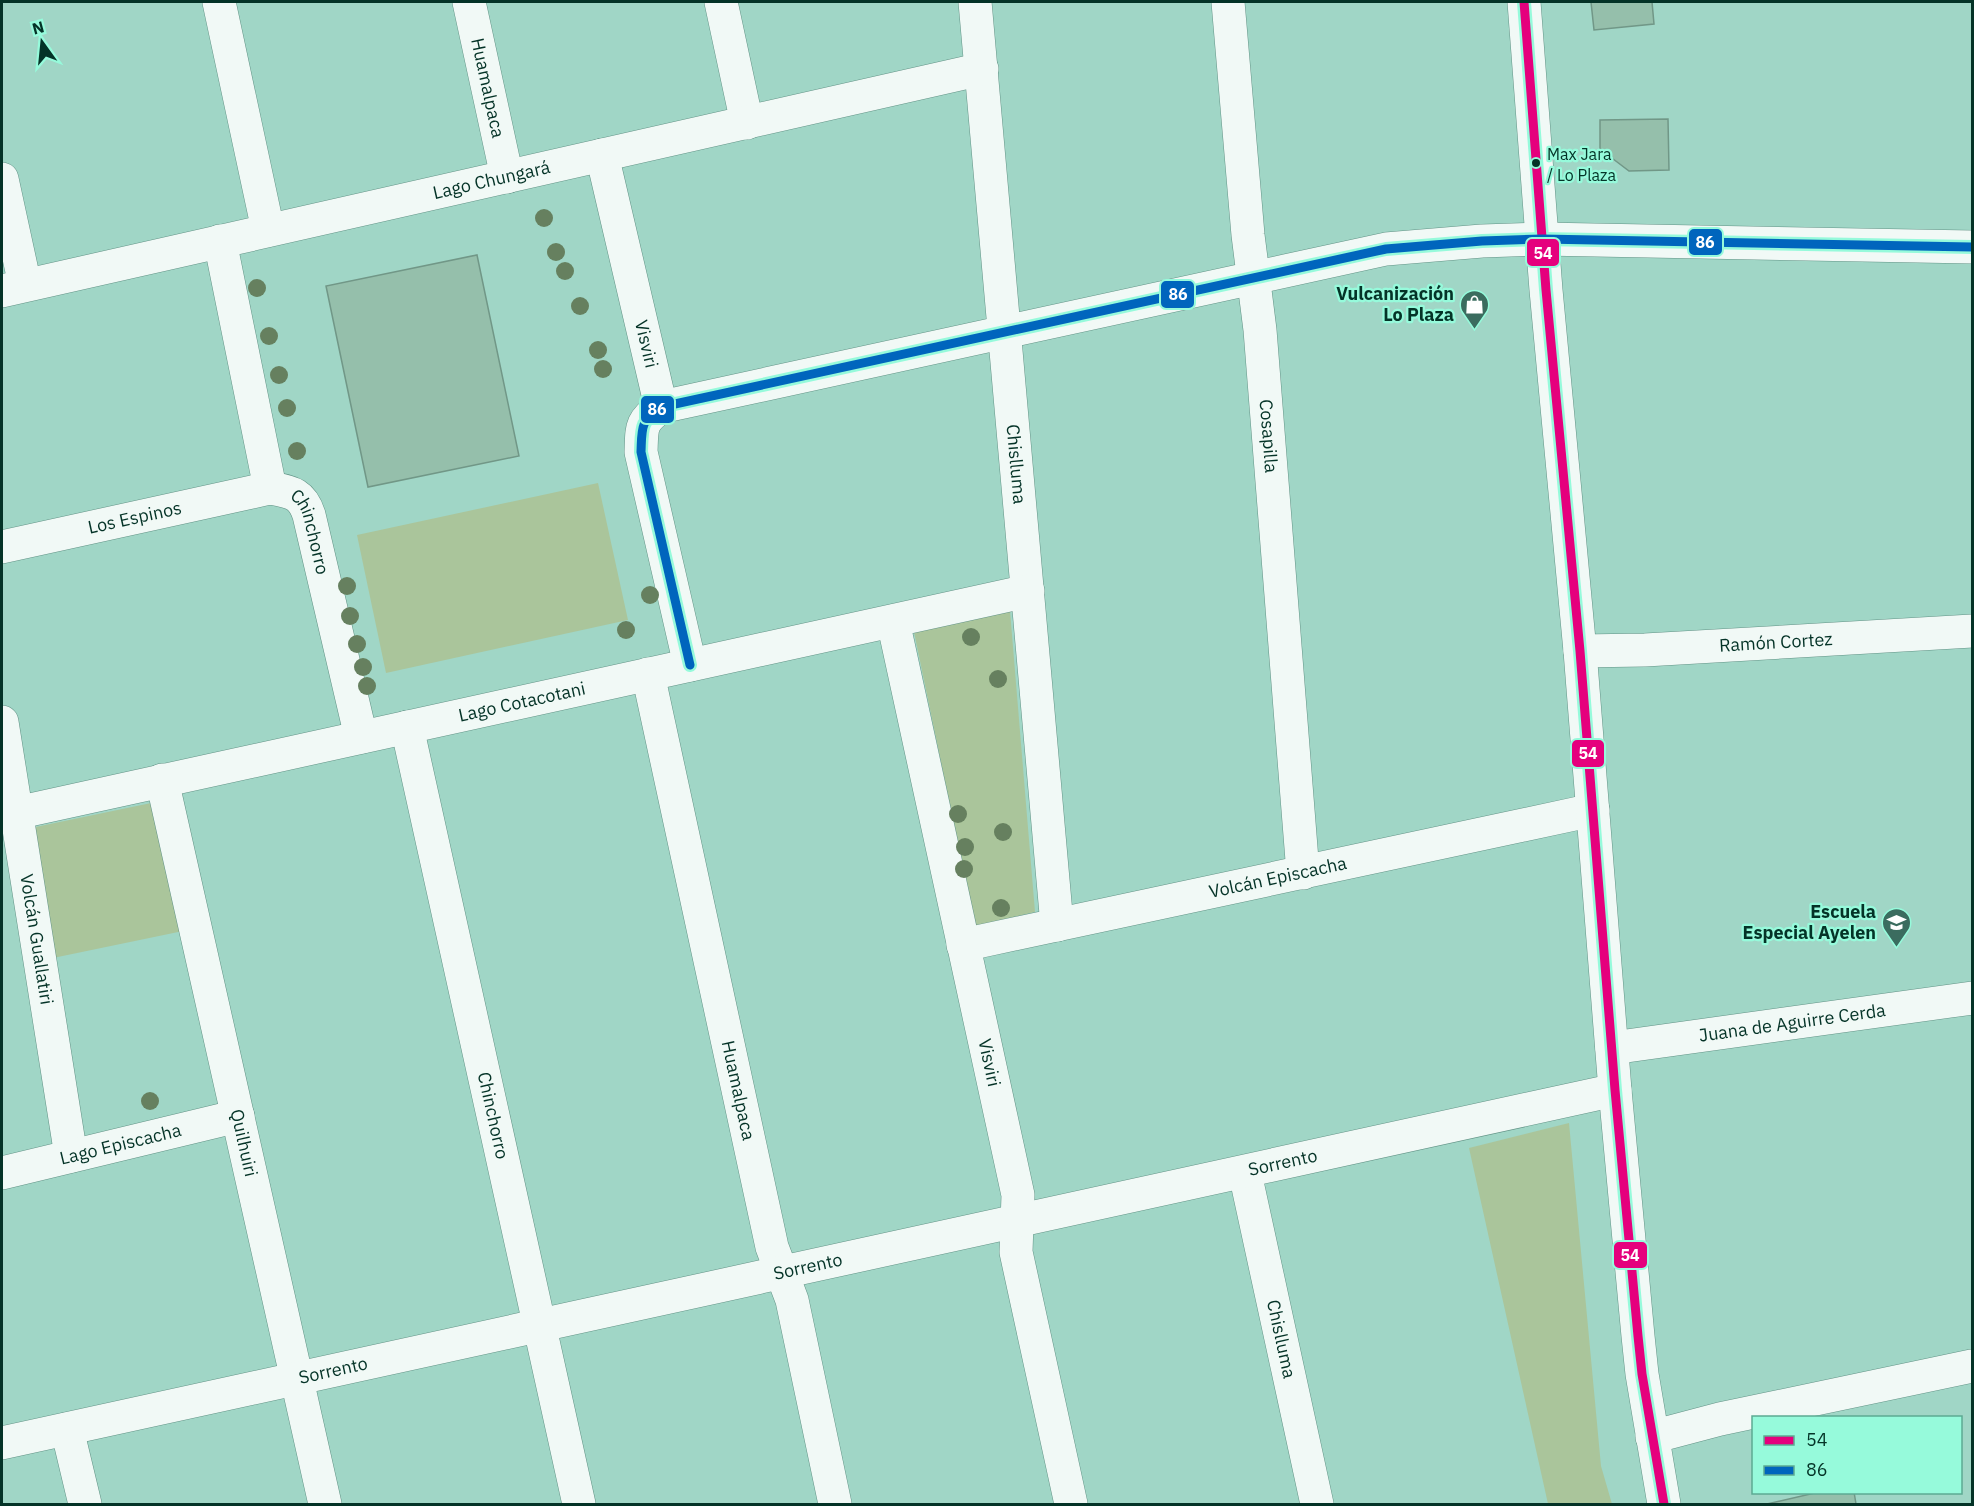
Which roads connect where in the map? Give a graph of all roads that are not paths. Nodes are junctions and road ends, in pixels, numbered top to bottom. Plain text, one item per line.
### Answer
1 (219, 2) edge
2 (469, 2) edge
3 (721, 2) edge
4 (975, 2) edge
5 (1228, 2) edge
6 (1524, 2) edge
7 (981, 69) junction
8 (747, 123) junction
9 (602, 155) junction
10 (507, 177) junction
11 (2, 179) edge
12 (268, 230) junction
13 (1542, 239) junction
14 (220, 241) junction
15 (1972, 247) edge
16 (1253, 277) junction
17 (13, 288) edge
18 (1005, 333) junction
19 (661, 407) junction
20 (270, 488) junction
21 (2, 547) edge
22 (1028, 591) junction
23 (893, 621) junction
24 (1972, 631) edge
25 (1580, 651) junction
26 (690, 665) junction
27 (648, 674) junction
28 (2, 722) edge
29 (407, 727) junction
30 (361, 737) junction
31 (162, 780) junction
32 (1593, 810) junction
33 (16, 813) junction
34 (1303, 873) junction
35 (1057, 925) junction
36 (963, 945) junction
37 (1972, 999) edge
38 (1612, 1048) junction
39 (1616, 1090) junction
40 (238, 1116) junction
41 (71, 1156) junction
42 (2, 1173) edge
43 (1245, 1173) junction
44 (1017, 1222) junction
45 (782, 1273) junction
46 (540, 1326) junction
47 (1972, 1366) edge
48 (297, 1379) junction
49 (67, 1429) junction
50 (1652, 1437) junction
51 (2, 1443) edge
52 (1665, 1501) edge
53 (85, 1504) edge
54 (325, 1504) edge
55 (579, 1504) edge
56 (835, 1504) edge
57 (1071, 1504) edge
58 (1317, 1504) edge

1 - 12 street
2 - 10 street, Huamalpaca
3 - 8 street
4 - 7 street, Chislluma
5 - 16 street, Cosapilla
6 - 13 street
7 - 8 street, Lago Chungará
7 - 18 street, Chislluma
8 - 9 street, Lago Chungará
9 - 10 street, Lago Chungará
9 - 19 street, Visviri
10 - 12 street, Lago Chungará
11 - 17 street
12 - 14 street, Lago Chungará
13 - 15 street
13 - 16 street
13 - 25 street
14 - 17 street, Lago Chungará
14 - 20 street, Chinchorro
16 - 18 street
16 - 34 street, Cosapilla
18 - 19 street
18 - 22 street, Chislluma
19 - 26 street
20 - 21 street, Los Espinos
20 - 30 street, Chinchorro
22 - 23 street, Lago Cotacotani
22 - 35 street, Chislluma
23 - 26 street, Lago Cotacotani
23 - 36 street, Visviri
24 - 25 street, Ramón Cortez
25 - 32 street
26 - 27 street, Lago Cotacotani
27 - 29 street, Lago Cotacotani
27 - 45 street, Huamalpaca
28 - 33 street, Volcán Guallatiri
29 - 30 street, Lago Cotacotani
29 - 46 street, Chinchorro
30 - 31 street, Lago Cotacotani
31 - 33 street, Lago Cotacotani
31 - 40 street, Quilhuiri
32 - 34 street, Volcán Episcacha
32 - 38 street
33 - 41 street, Volcán Guallatiri
34 - 35 street, Volcán Episcacha
35 - 36 street, Volcán Episcacha
36 - 44 street, Visviri
37 - 38 street, Juana de Aguirre Cerda
38 - 39 street
39 - 43 street, Sorrento
39 - 50 street
40 - 41 street, Lago Episcacha
40 - 48 street, Quilhuiri
41 - 42 street, Lago Episcacha
43 - 44 street, Sorrento
43 - 58 street, Chislluma
44 - 45 street, Sorrento
44 - 57 street, Visviri
45 - 46 street, Sorrento
45 - 56 street, Huamalpaca
46 - 48 street, Sorrento
46 - 55 street, Chinchorro
47 - 50 street
48 - 49 street, Sorrento
48 - 54 street, Quilhuiri
49 - 51 street, Sorrento
49 - 53 street
50 - 52 street

